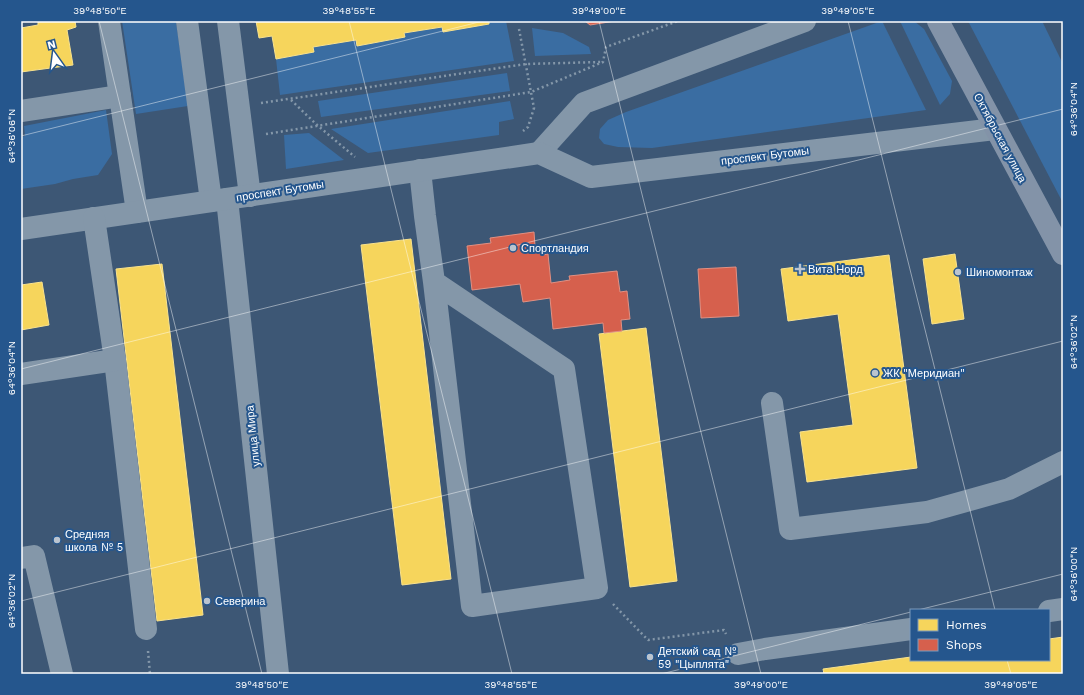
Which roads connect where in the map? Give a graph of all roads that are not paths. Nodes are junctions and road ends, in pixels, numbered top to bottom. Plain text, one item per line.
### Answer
1 (109, 21) edge
2 (187, 21) edge
3 (228, 21) edge
4 (805, 21) edge
5 (938, 21) edge
6 (120, 96) junction
7 (21, 111) edge
8 (995, 129) junction
9 (539, 153) junction
10 (420, 170) junction
11 (250, 196) junction
12 (219, 200) junction
13 (138, 212) junction
14 (94, 218) junction
15 (21, 229) edge
16 (1063, 254) edge
17 (434, 282) junction
18 (115, 360) junction
19 (21, 374) edge
20 (772, 403) dead end
21 (1063, 462) edge
22 (21, 558) edge
23 (1063, 609) edge
24 (1050, 611) edge
25 (146, 629) dead end
26 (910, 630) edge
27 (738, 654) road end
28 (62, 674) edge
29 (278, 674) edge

1 - 6 street
2 - 12 street, улица Мира
3 - 11 street
4 - 9 street
5 - 8 main road, Октябрьская улица
6 - 7 street
6 - 13 street
8 - 9 street, проспект Бутомы
8 - 16 main road, Октябрьская улица
9 - 10 street, проспект Бутомы
10 - 11 street, проспект Бутомы
10 - 17 street
11 - 12 street, проспект Бутомы
12 - 13 street, проспект Бутомы
12 - 29 street, улица Мира
13 - 14 street, проспект Бутомы
14 - 15 street, проспект Бутомы
14 - 18 street
17 - 17 street
18 - 19 street
18 - 25 street
20 - 21 street
22 - 28 street
23 - 24 street
26 - 27 street

